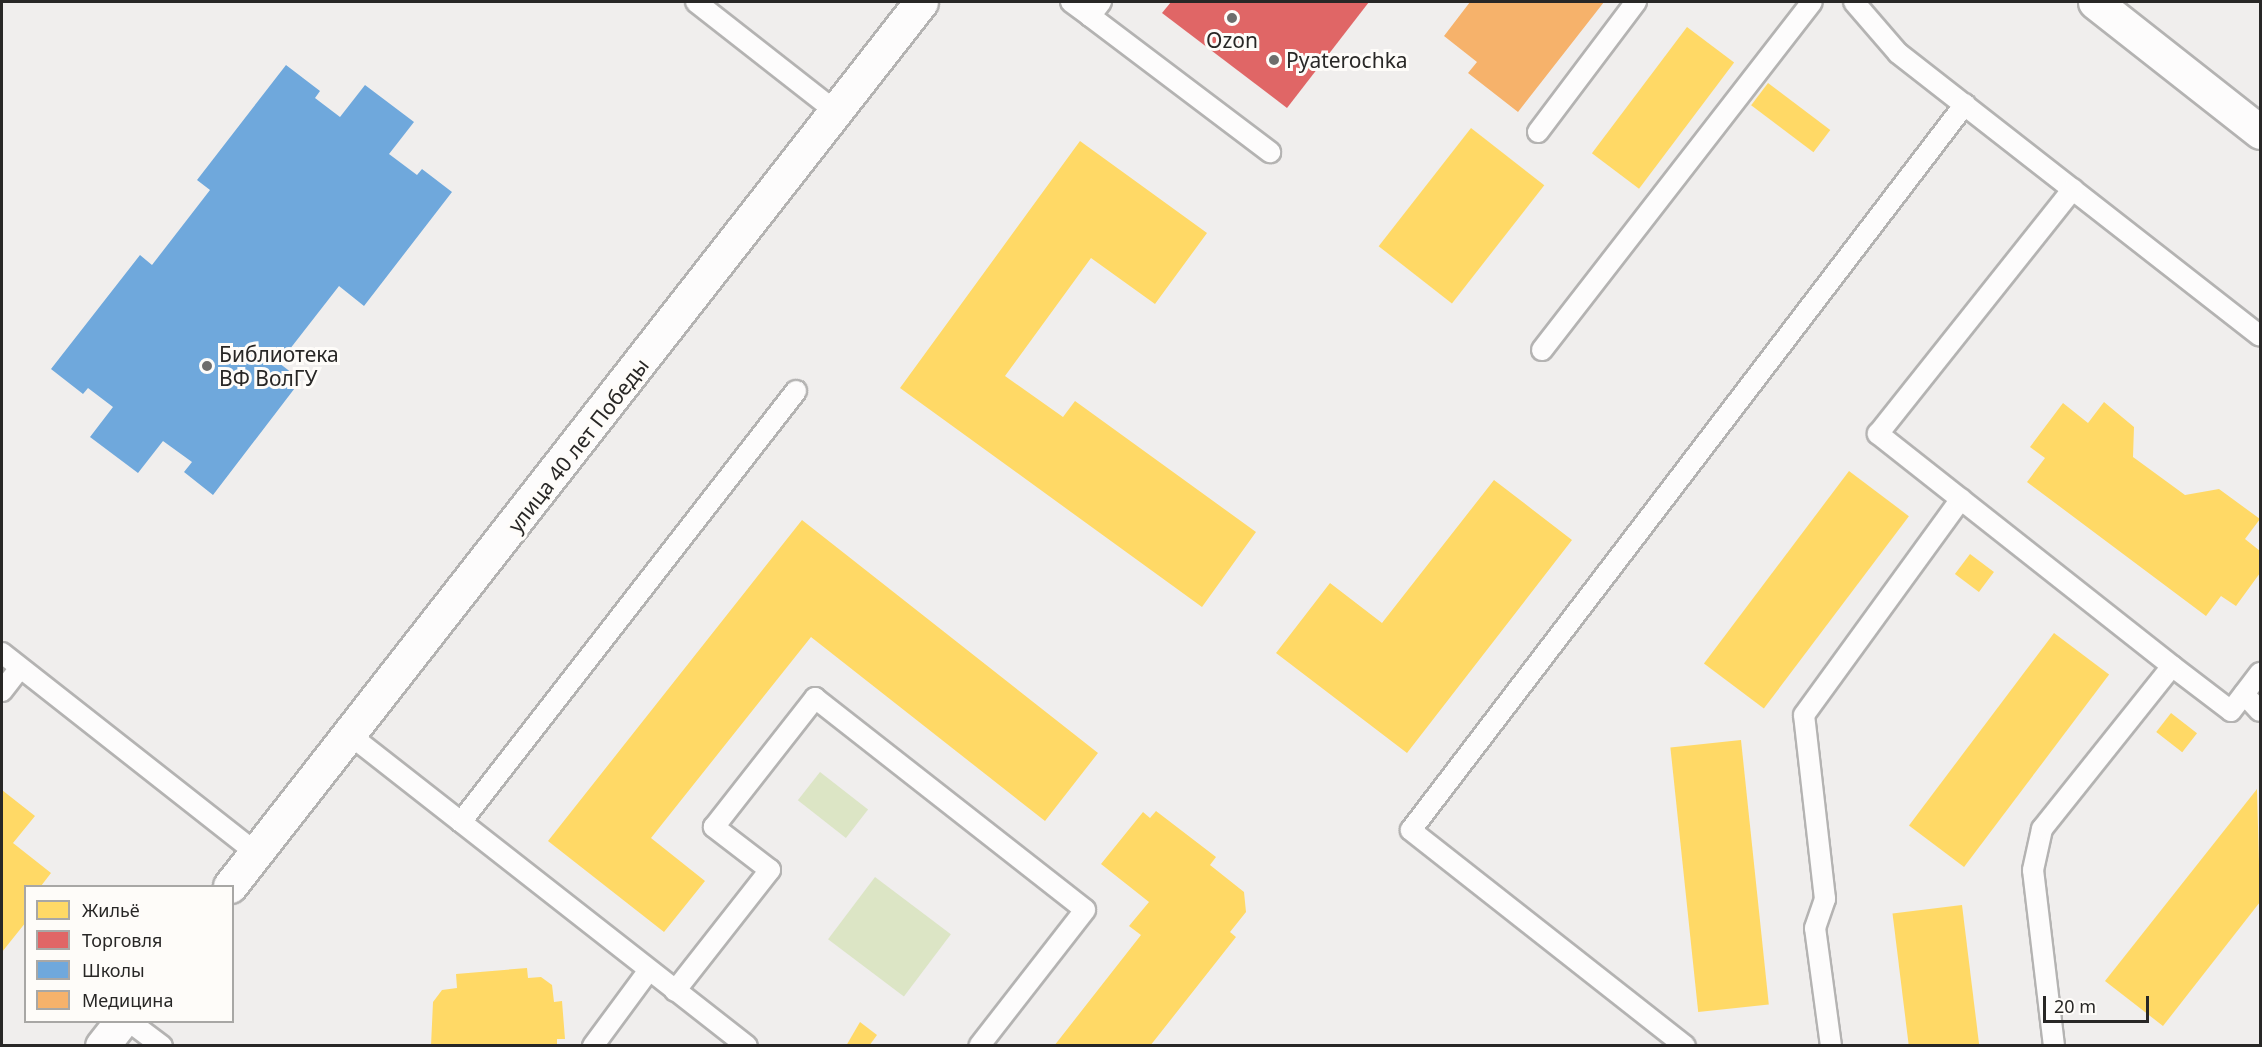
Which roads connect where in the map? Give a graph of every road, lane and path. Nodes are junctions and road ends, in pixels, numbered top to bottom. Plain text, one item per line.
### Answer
1 (696, 2) edge
2 (921, 2) edge
3 (1071, 2) edge
4 (1636, 2) edge
5 (1812, 2) edge
6 (2095, 2) edge
7 (1851, 3) edge
8 (1095, 9) edge
9 (1965, 104) junction
10 (839, 114) junction
11 (1538, 132) dead end
12 (2260, 132) edge
13 (1270, 152) dead end
14 (2073, 189) junction
15 (2260, 336) edge
16 (1542, 350) dead end
17 (796, 391) dead end
18 (1961, 499) junction
19 (2, 653) edge
20 (2172, 666) junction
21 (20, 668) junction
22 (2260, 673) edge
23 (2, 691) edge
24 (2244, 694) junction
25 (2260, 711) edge
26 (350, 735) junction
27 (461, 822) junction
28 (257, 854) junction
29 (231, 885) edge
30 (649, 970) junction
31 (675, 991) junction
32 (121, 1023) edge
33 (131, 1023) edge
34 (102, 1046) edge
35 (162, 1046) edge
36 (593, 1046) edge
37 (747, 1046) edge
38 (979, 1046) edge
39 (1685, 1046) edge
40 (1831, 1046) edge
41 (2054, 1046) edge

1 - 10 lane
2 - 10 street, улица 40 лет Победы
3 - 8 lane
4 - 11 lane
5 - 16 lane
6 - 12 street
7 - 9 lane
8 - 13 lane
9 - 14 lane
9 - 39 lane
10 - 26 street, улица 40 лет Победы
14 - 15 lane
14 - 18 lane
17 - 27 lane
18 - 20 lane
18 - 40 lane
19 - 21 lane
20 - 24 lane
20 - 41 lane
21 - 23 lane
21 - 28 lane
22 - 24 lane
24 - 25 lane
26 - 27 lane
26 - 28 street, улица 40 лет Победы
27 - 30 lane
28 - 29 street, улица 40 лет Победы
30 - 31 lane
30 - 36 lane
31 - 37 lane
31 - 38 lane
32 - 34 street
33 - 35 lane

